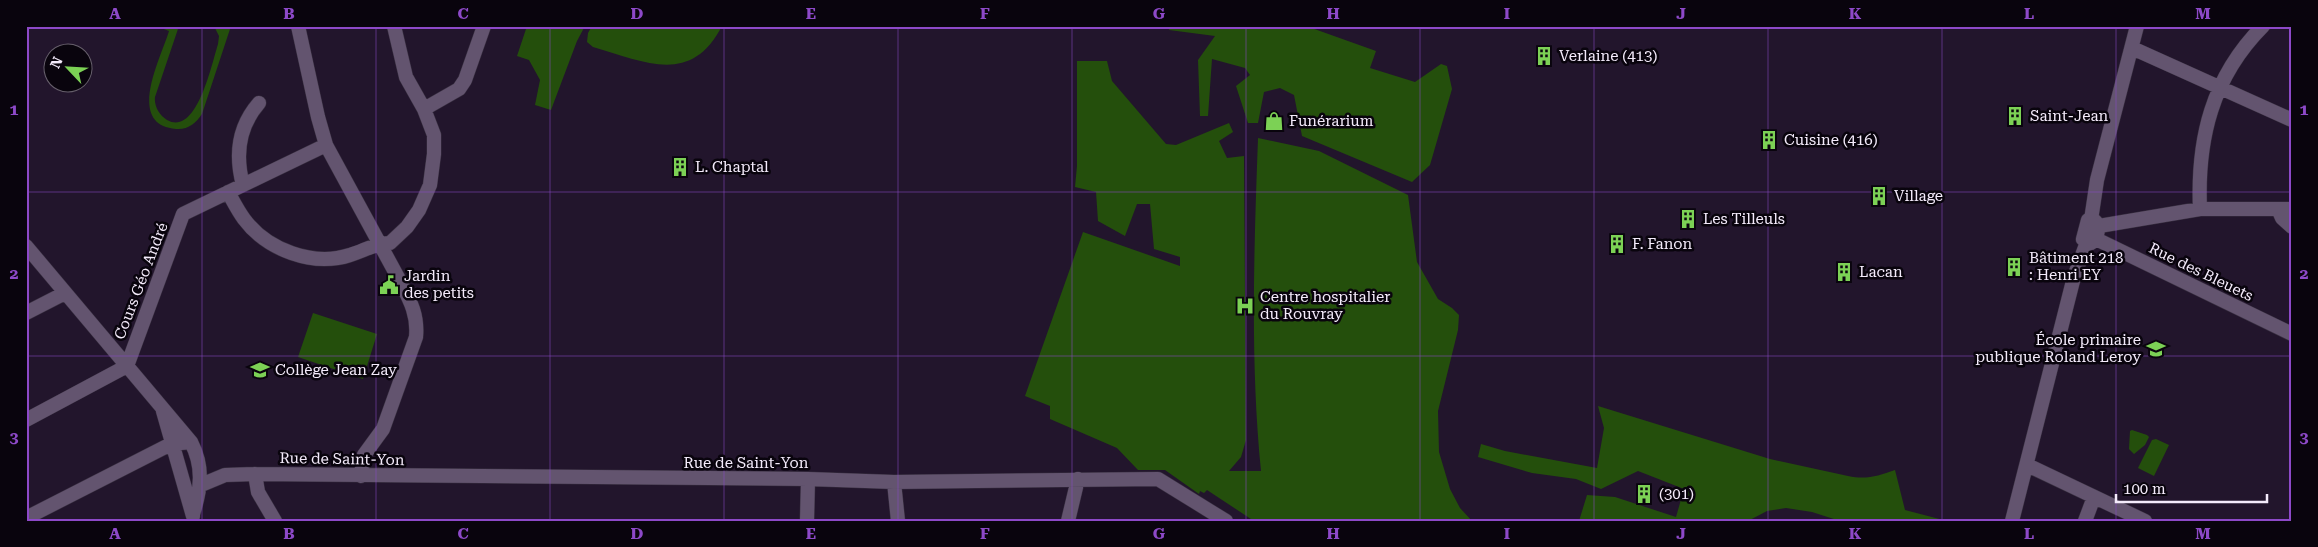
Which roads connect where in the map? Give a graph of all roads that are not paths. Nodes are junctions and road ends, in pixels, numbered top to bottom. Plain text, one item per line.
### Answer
1 (298, 26) edge
2 (394, 26) edge
3 (484, 26) edge
4 (2137, 26) edge
5 (2263, 26) edge
6 (2132, 48) junction
7 (2220, 88) junction
8 (259, 103) dead end
9 (424, 109) junction
10 (2292, 120) edge
11 (326, 145) junction
12 (243, 185) junction
13 (228, 192) junction
14 (2200, 209) junction
15 (2285, 209) edge
16 (2292, 227) edge
17 (2093, 232) junction
18 (380, 243) junction
19 (26, 246) edge
20 (65, 293) junction
21 (26, 313) edge
22 (2292, 334) edge
23 (127, 366) junction
24 (163, 411) junction
25 (26, 420) edge
26 (191, 442) junction
27 (172, 444) junction
28 (199, 464) junction
29 (2027, 465) junction
30 (255, 474) junction
31 (182, 475) junction
32 (225, 475) junction
33 (361, 476) junction
34 (808, 479) junction
35 (1078, 480) junction
36 (894, 482) junction
37 (201, 485) junction
38 (2094, 497) junction
39 (194, 517) edge
40 (26, 518) edge
41 (275, 521) edge
42 (807, 521) edge
43 (898, 521) edge
44 (1068, 521) edge
45 (1226, 521) edge
46 (2012, 521) edge
47 (2085, 521) edge
48 (2145, 521) edge

1 - 11 street
2 - 9 street
3 - 9 street
4 - 6 street
5 - 7 street
6 - 7 street
6 - 17 street
7 - 10 street
7 - 14 street
8 - 12 street
9 - 18 street
11 - 12 street, Cours Géo André
11 - 18 street
12 - 13 street, Cours Géo André
13 - 18 street
13 - 23 street, Cours Géo André
14 - 15 street
14 - 17 street
15 - 16 street
17 - 22 street, Rue des Bleuets
17 - 29 street
18 - 33 street
19 - 20 street
20 - 21 street
20 - 23 street
23 - 24 street
23 - 25 street
24 - 26 street
24 - 27 street
26 - 27 street
26 - 28 street
27 - 31 street
27 - 40 street
28 - 31 street
28 - 32 street, Rue de Saint-Yon
28 - 37 street
29 - 38 street
29 - 46 street
30 - 32 street, Rue de Saint-Yon
30 - 33 street, Rue de Saint-Yon
30 - 41 street
31 - 37 street
31 - 39 street
32 - 37 street, Rue de Saint-Yon
33 - 34 street, Rue de Saint-Yon
34 - 36 street, Rue de Saint-Yon
34 - 42 street
35 - 36 street, Rue de Saint-Yon
35 - 44 street
35 - 45 street, Rue de Saint-Yon
36 - 43 street
37 - 39 street
38 - 47 street
38 - 48 street

